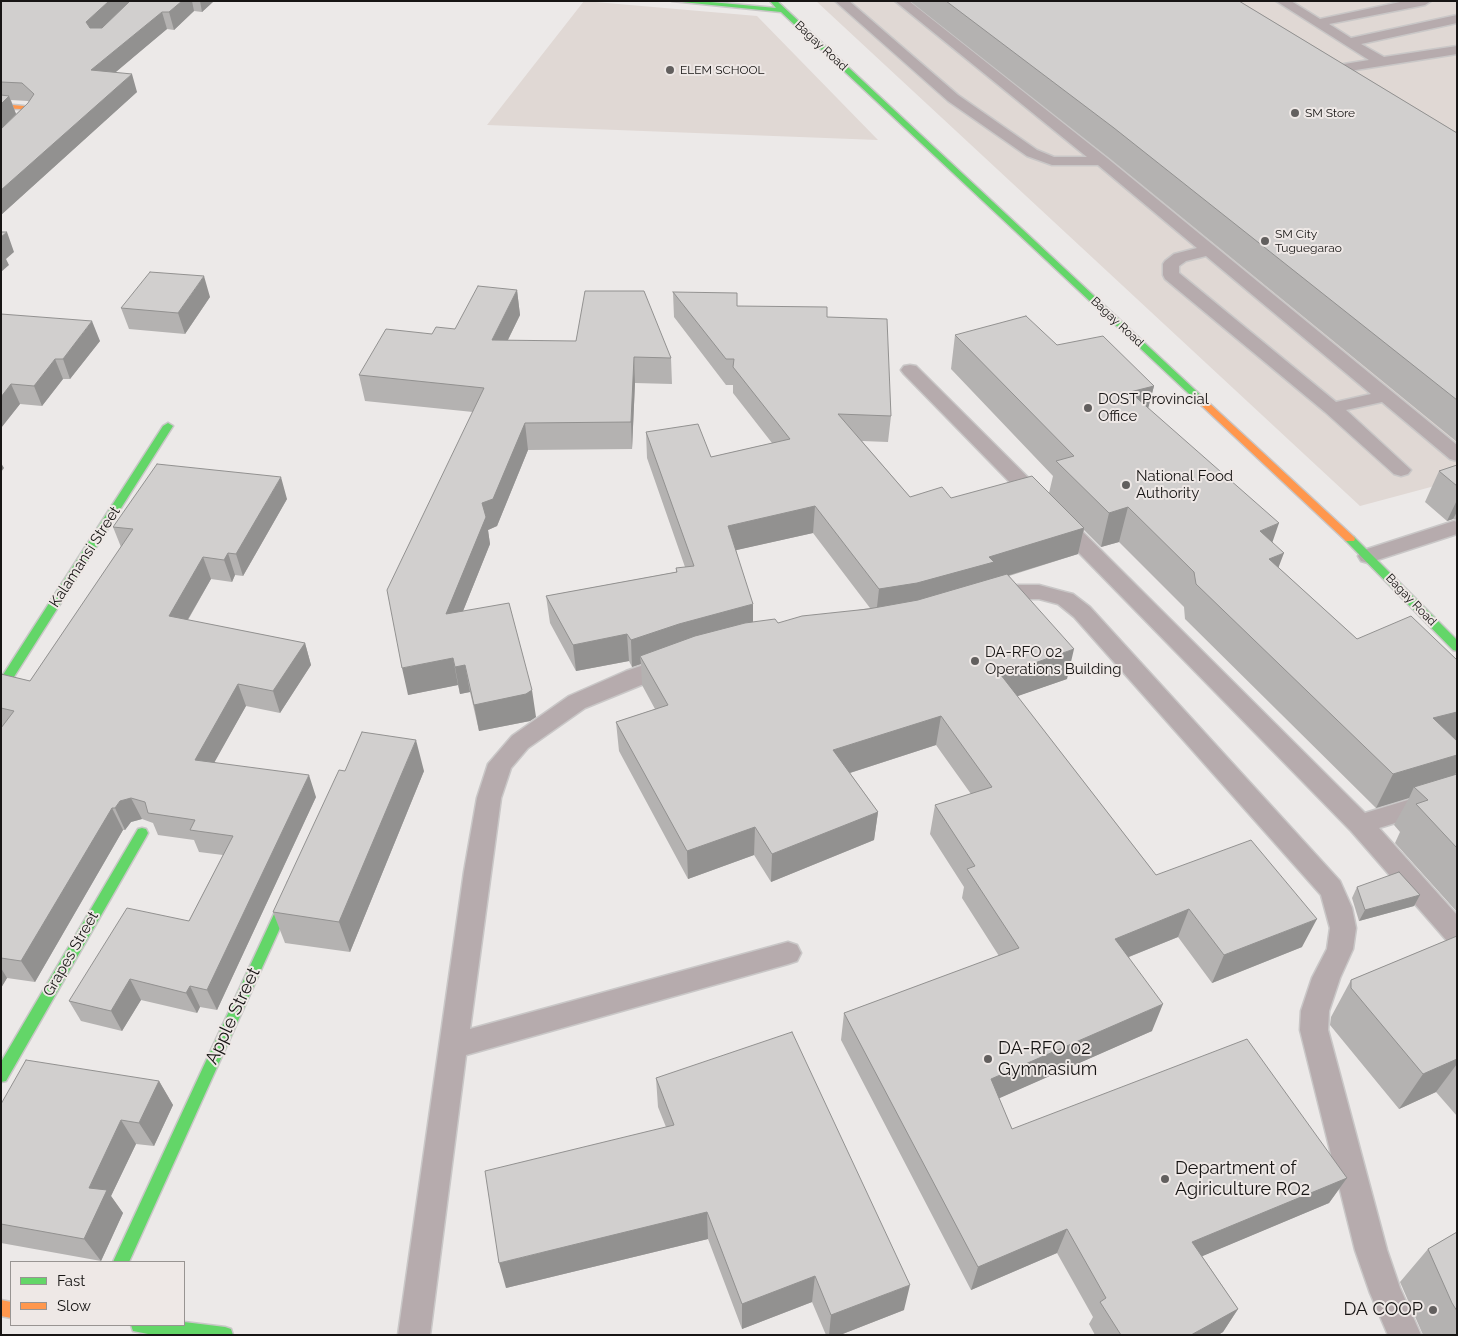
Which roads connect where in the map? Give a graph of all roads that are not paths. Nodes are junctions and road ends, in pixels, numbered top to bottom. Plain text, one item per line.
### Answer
1 (675, 1) edge
2 (773, 1) edge
3 (842, 1) edge
4 (901, 1) edge
5 (1283, 1) edge
6 (1425, 1) edge
7 (782, 10) junction
8 (1457, 19) edge
9 (1317, 23) junction
10 (1350, 42) junction
11 (1457, 50) edge
12 (1382, 62) junction
13 (1359, 78) edge
14 (1, 106) edge
15 (1, 142) edge
16 (1102, 161) junction
17 (1209, 250) junction
18 (910, 370) dead end
19 (1385, 396) junction
20 (1332, 408) junction
21 (168, 426) dead end
22 (1457, 455) edge
23 (1401, 470) dead end
24 (1454, 528) dead end
25 (1368, 556) junction
26 (967, 604) edge
27 (1457, 647) edge
28 (688, 658) edge
29 (1, 688) edge
30 (1457, 794) edge
31 (1360, 824) junction
32 (142, 833) dead end
33 (297, 876) edge
34 (1457, 934) edge
35 (788, 953) dead end
36 (454, 1046) junction
37 (1, 1076) edge
38 (121, 1261) edge
39 (148, 1326) edge
40 (225, 1335) edge
41 (414, 1335) edge
42 (1404, 1335) edge

1 - 7 main road
2 - 7 main road, Bagay Road
3 - 16 lane
4 - 16 lane
5 - 9 lane
6 - 9 lane
7 - 25 main road, Bagay Road
8 - 10 lane
9 - 10 lane
10 - 12 lane
11 - 12 lane
12 - 13 lane
14 - 15 main road
16 - 17 lane
17 - 19 lane
17 - 20 lane
18 - 31 lane
19 - 20 lane
19 - 22 lane
20 - 23 lane
21 - 29 main road, Kalamansi Street
24 - 25 lane
25 - 27 main road, Bagay Road
26 - 42 lane
28 - 36 lane
30 - 31 lane
31 - 34 lane
32 - 37 main road, Grapes Street
33 - 38 main road, Apple Street
35 - 36 lane
36 - 41 lane
39 - 40 main road

